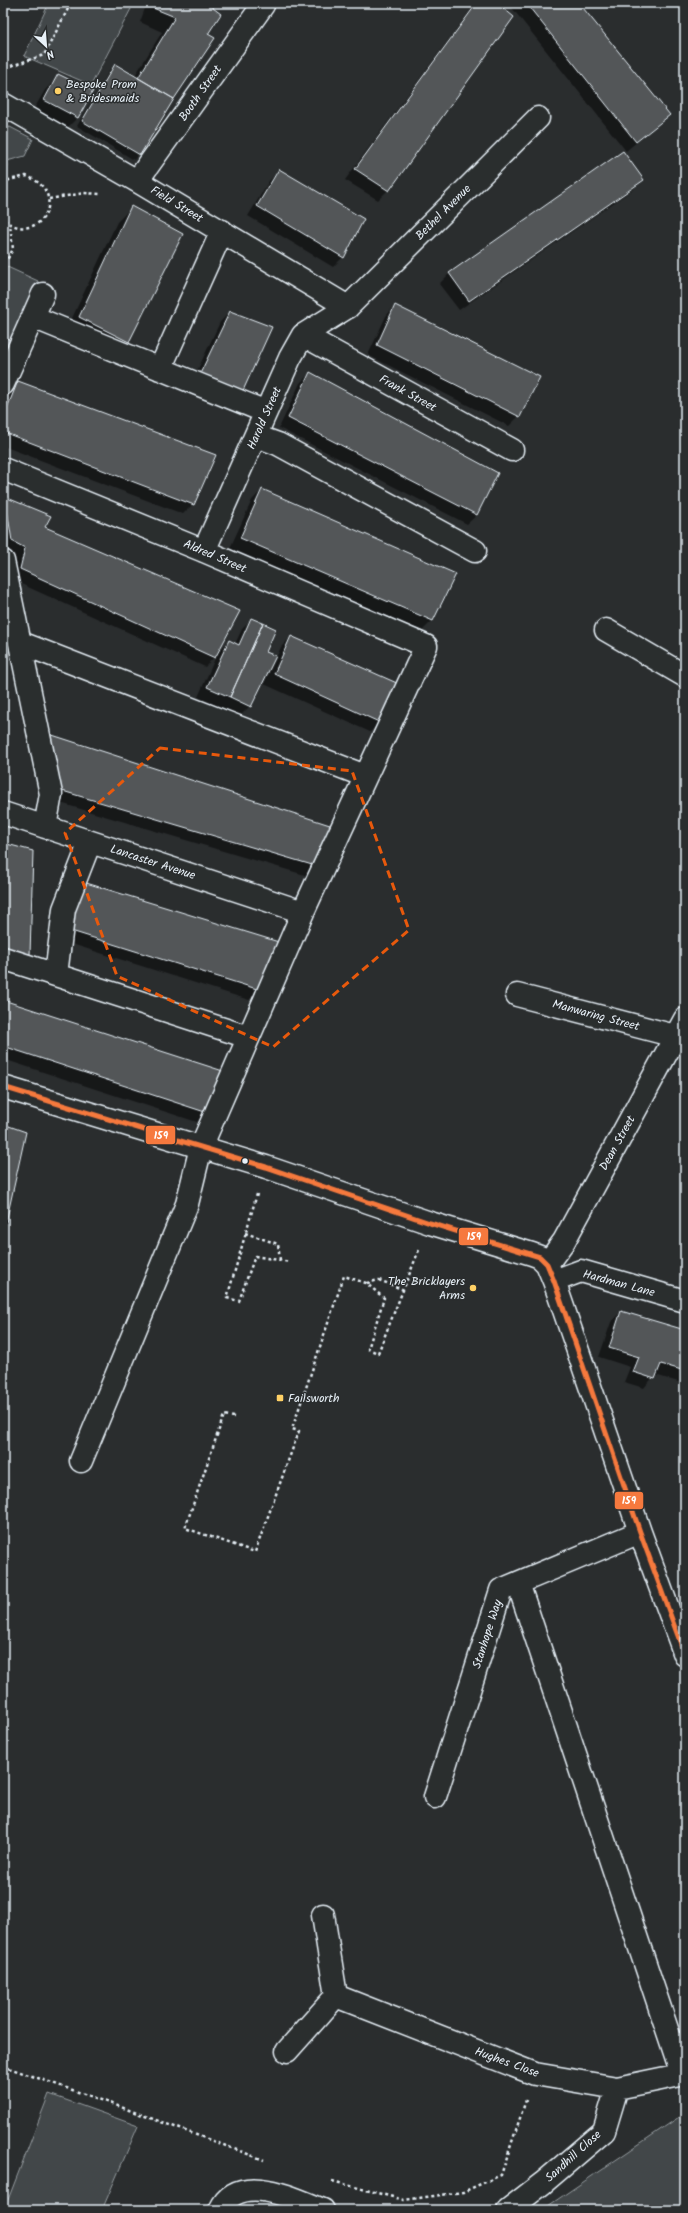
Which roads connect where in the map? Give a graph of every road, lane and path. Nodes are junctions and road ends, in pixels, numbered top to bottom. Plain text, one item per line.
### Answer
1 (72, 3) edge
2 (263, 5) dead end
3 (11, 66) dead end
4 (3, 104) edge
5 (538, 118) dead end
6 (137, 181) junction
7 (3, 185) edge
8 (49, 199) junction
9 (3, 219) edge
10 (10, 225) junction
11 (222, 231) junction
12 (3, 258) edge
13 (43, 294) dead end
14 (348, 306) junction
15 (33, 317) junction
16 (303, 335) junction
17 (160, 369) junction
18 (3, 384) edge
19 (266, 412) junction
20 (256, 436) junction
21 (512, 450) dead end
22 (3, 469) edge
23 (204, 551) junction
24 (475, 551) dead end
25 (3, 561) edge
26 (606, 630) dead end
27 (21, 643) junction
28 (685, 676) edge
29 (365, 776) junction
30 (3, 813) edge
31 (44, 827) junction
32 (90, 842) junction
33 (303, 912) junction
34 (3, 958) edge
35 (56, 975) junction
36 (517, 995) dead end
37 (680, 1028) edge
38 (248, 1037) junction
39 (3, 1087) edge
40 (201, 1147) junction
41 (266, 1167) junction
42 (430, 1223) junction
43 (245, 1233) junction
44 (280, 1260) junction
45 (290, 1262) dead end
46 (551, 1273) junction
47 (366, 1283) junction
48 (404, 1290) junction
49 (685, 1301) edge
50 (234, 1417) dead end
51 (81, 1461) dead end
52 (640, 1532) junction
53 (518, 1583) junction
54 (685, 1655) edge
55 (435, 1798) dead end
56 (323, 1915) dead end
57 (336, 1996) junction
58 (287, 2051) dead end
59 (3, 2066) edge
60 (535, 2074) junction
61 (684, 2074) edge
62 (617, 2088) junction
63 (267, 2161) dead end
64 (327, 2180) dead end
65 (220, 2210) edge
66 (323, 2210) edge
67 (508, 2210) edge

1 - 3 path
2 - 6 street, Booth Street
4 - 6 street, Field Street
5 - 14 street, Bethel Avenue
6 - 8 path
6 - 11 street, Field Street
7 - 8 path
8 - 10 path
9 - 10 path
10 - 12 path
11 - 14 street, Field Street
11 - 17 street
13 - 15 street
14 - 16 street, Harold Street
15 - 17 street
15 - 18 street
16 - 19 street, Harold Street
16 - 21 street, Frank Street
17 - 19 street
19 - 20 street, Harold Street
20 - 23 street, Harold Street
20 - 24 street
22 - 23 street, Aldred Street
23 - 29 street, Aldred Street
25 - 27 street
26 - 28 street
27 - 29 street
27 - 31 street
29 - 33 street
30 - 31 street, Lancaster Avenue
31 - 32 street, Lancaster Avenue
32 - 33 street, Lancaster Avenue
32 - 35 street
33 - 38 street
34 - 35 street
35 - 38 street
36 - 37 street, Manwaring Street
37 - 46 street, Dean Street
38 - 40 street
39 - 40 street
40 - 41 street
40 - 51 street
41 - 42 street
41 - 43 path
42 - 46 street
42 - 48 path
43 - 44 path
43 - 44 path
44 - 45 path
46 - 49 street, Hardman Lane
46 - 52 street
47 - 48 path
47 - 48 path
47 - 50 path
52 - 53 street, Stanhope Way
52 - 54 street
53 - 55 street, Stanhope Way
53 - 61 street
56 - 57 street
57 - 58 street
57 - 60 street, Hughes Close
59 - 63 path
60 - 62 street, Hughes Close
60 - 64 path
61 - 62 street, Hughes Close
62 - 67 street, Sandhill Close
65 - 66 street

